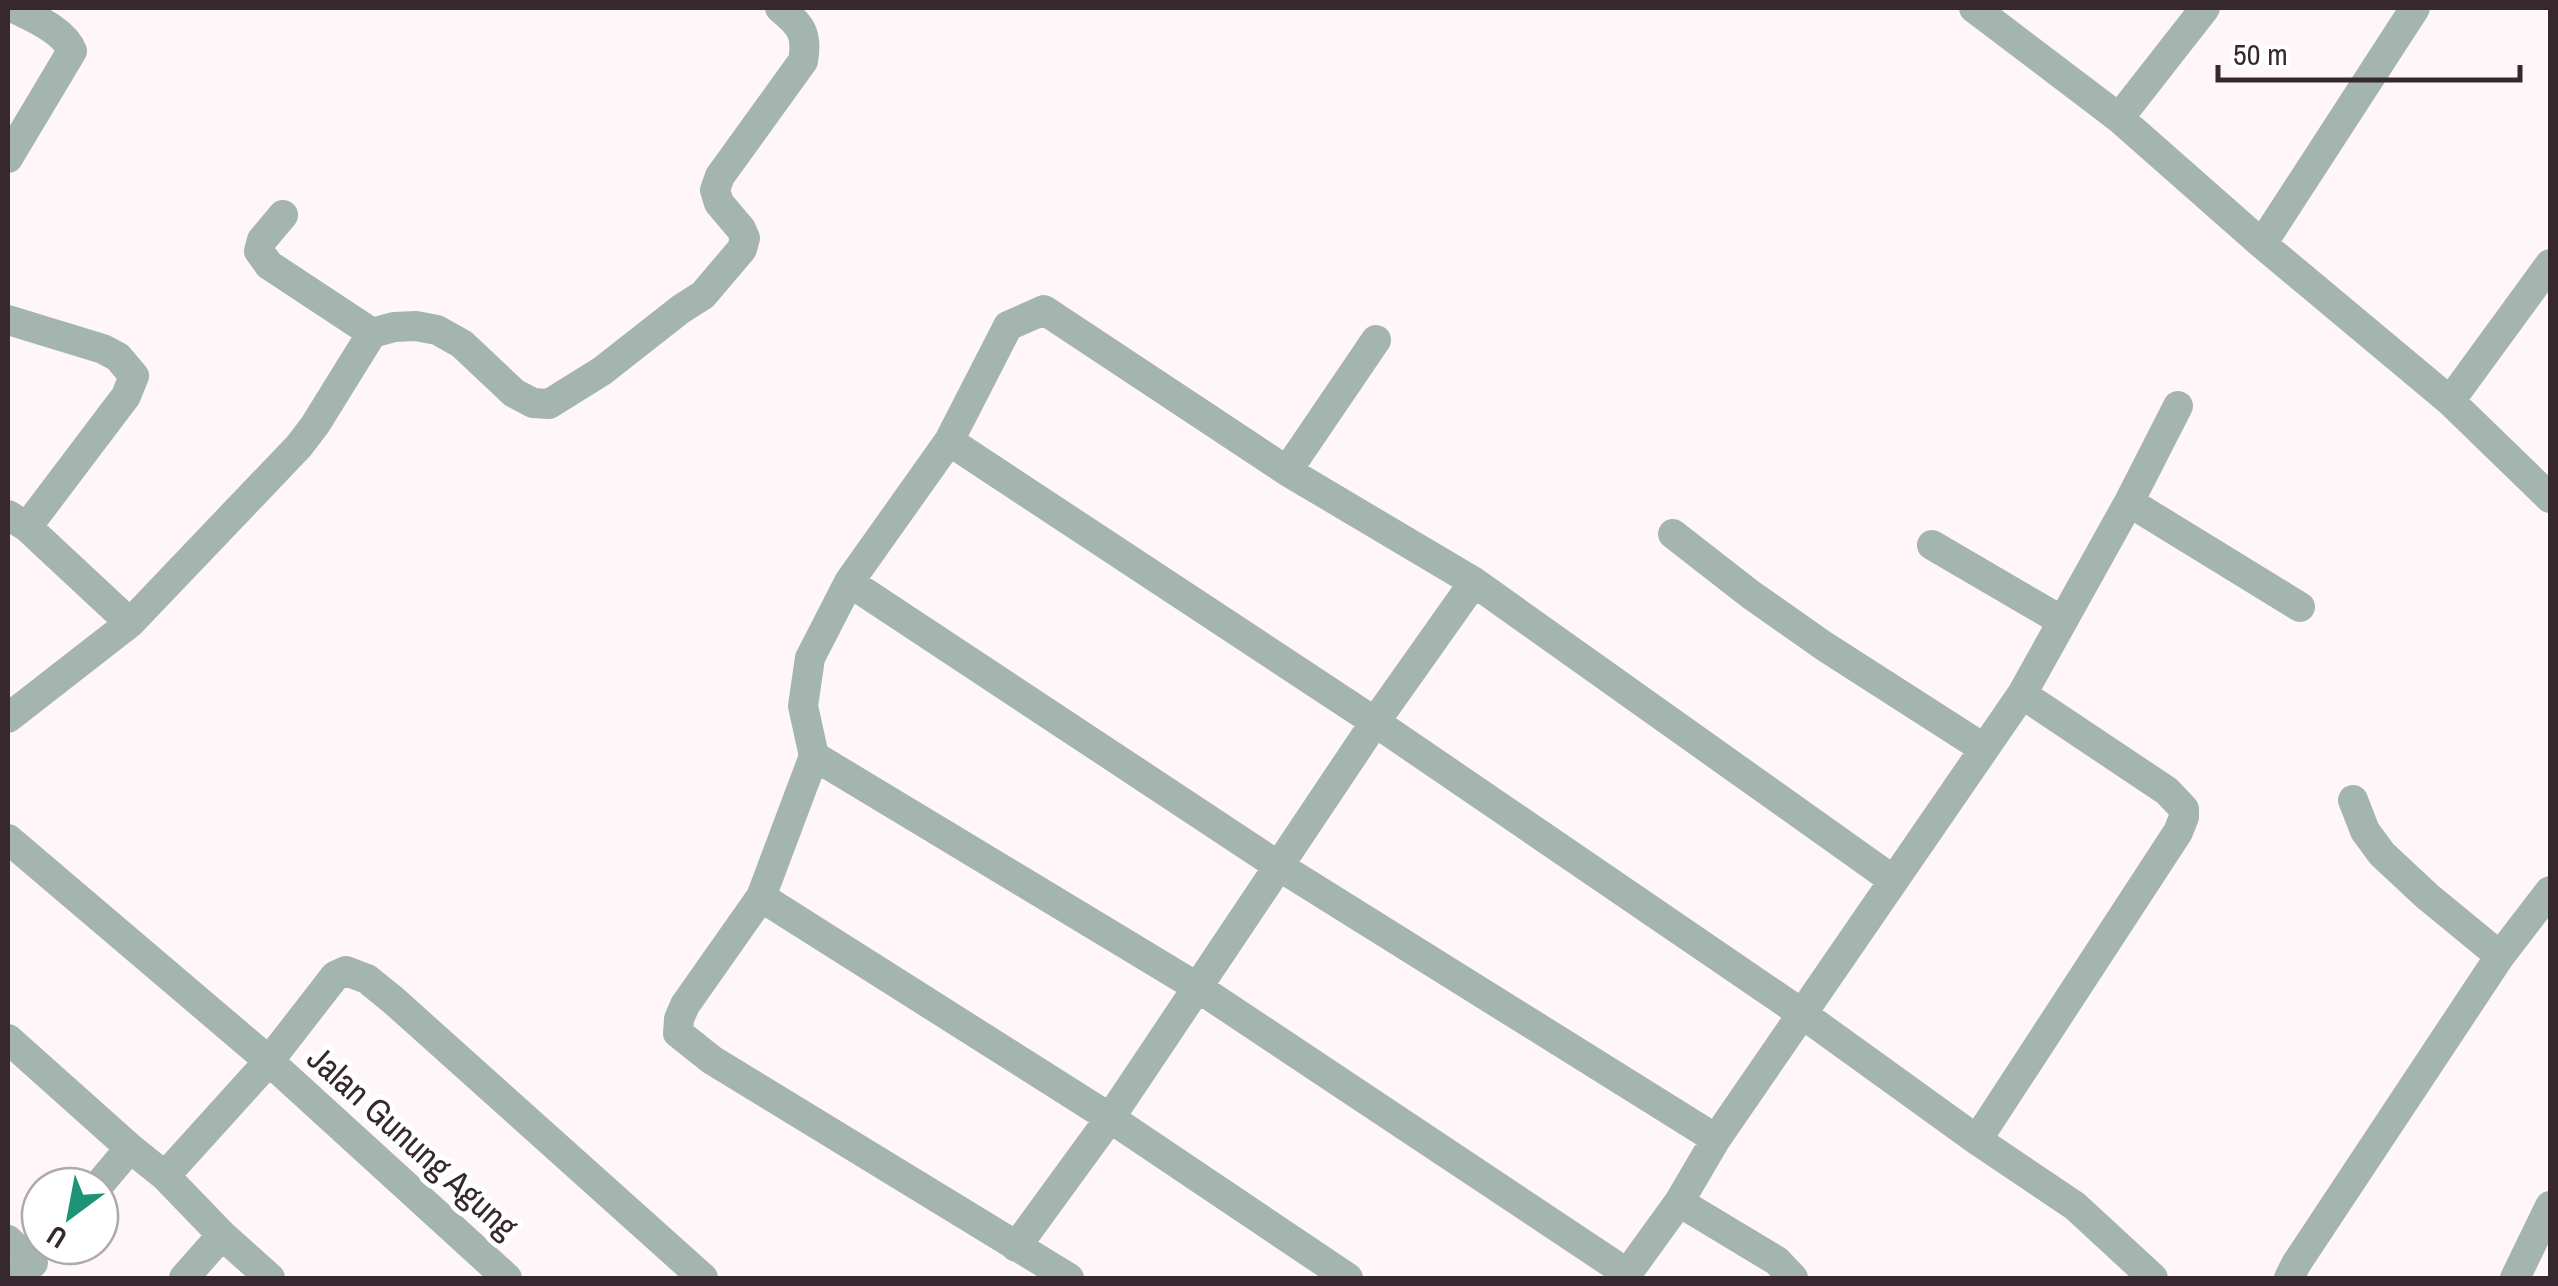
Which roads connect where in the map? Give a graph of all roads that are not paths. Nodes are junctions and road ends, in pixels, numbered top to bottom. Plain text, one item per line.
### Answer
1 (14, 8) edge
2 (780, 8) edge
3 (1974, 8) edge
4 (2205, 8) edge
5 (2416, 8) edge
6 (2119, 118) junction
7 (8, 158) edge
8 (283, 215) dead end
9 (2262, 244) junction
10 (2550, 264) edge
11 (8, 320) edge
12 (372, 332) junction
13 (1376, 340) dead end
14 (2450, 401) junction
15 (2178, 406) dead end
16 (949, 441) junction
17 (1287, 471) junction
18 (2550, 498) edge
19 (2129, 502) junction
20 (17, 521) edge
21 (1673, 534) dead end
22 (1932, 544) dead end
23 (849, 582) junction
24 (1474, 582) junction
25 (2300, 607) dead end
26 (2062, 621) junction
27 (130, 623) junction
28 (2022, 694) junction
29 (8, 718) edge
30 (1375, 722) junction
31 (1983, 748) junction
32 (814, 756) junction
33 (2353, 800) dead end
34 (8, 839) edge
35 (1278, 865) junction
36 (1893, 880) junction
37 (2550, 892) edge
38 (761, 897) junction
39 (2500, 956) junction
40 (1197, 987) junction
41 (1800, 1013) junction
42 (8, 1039) edge
43 (269, 1061) junction
44 (1110, 1118) junction
45 (1716, 1139) junction
46 (1978, 1140) junction
47 (130, 1148) junction
48 (115, 1166) edge
49 (166, 1176) junction
50 (1679, 1202) junction
51 (2550, 1206) edge
52 (222, 1235) junction
53 (1016, 1247) junction
54 (1626, 1276) edge
55 (184, 1278) edge
56 (270, 1278) edge
57 (507, 1278) edge
58 (703, 1278) edge
59 (1069, 1278) edge
60 (1348, 1278) edge
61 (1793, 1278) edge
62 (2153, 1278) edge
63 (2289, 1278) edge
64 (2514, 1278) edge

1 - 7 street
2 - 12 street
3 - 6 street
4 - 6 street
5 - 9 street
6 - 9 street
8 - 12 street
9 - 14 street
10 - 14 street
11 - 20 street
12 - 27 street
13 - 17 street
14 - 18 street
15 - 19 street
16 - 17 street
16 - 23 street
16 - 30 street
17 - 24 street
19 - 25 street
19 - 26 street
20 - 27 street
21 - 31 street
22 - 26 street
23 - 32 street
23 - 35 street
24 - 30 street
24 - 36 street
26 - 28 street
27 - 29 street
28 - 31 street
28 - 46 street
30 - 35 street
30 - 41 street
31 - 36 street
32 - 38 street
32 - 40 street
33 - 39 street
34 - 43 street, Jalan Gunung Agung
35 - 40 street
35 - 45 street
36 - 41 street
37 - 39 street
38 - 44 street
38 - 53 street
39 - 63 street
40 - 44 street
40 - 54 street
41 - 45 street
41 - 46 street
42 - 47 street
43 - 49 street
43 - 57 street, Jalan Gunung Agung
43 - 58 street
44 - 53 street
44 - 60 street
45 - 50 street
46 - 62 street
47 - 48 street
47 - 49 street
49 - 52 street
50 - 54 street
50 - 61 street
51 - 64 street
52 - 55 street
52 - 56 street
53 - 59 street

